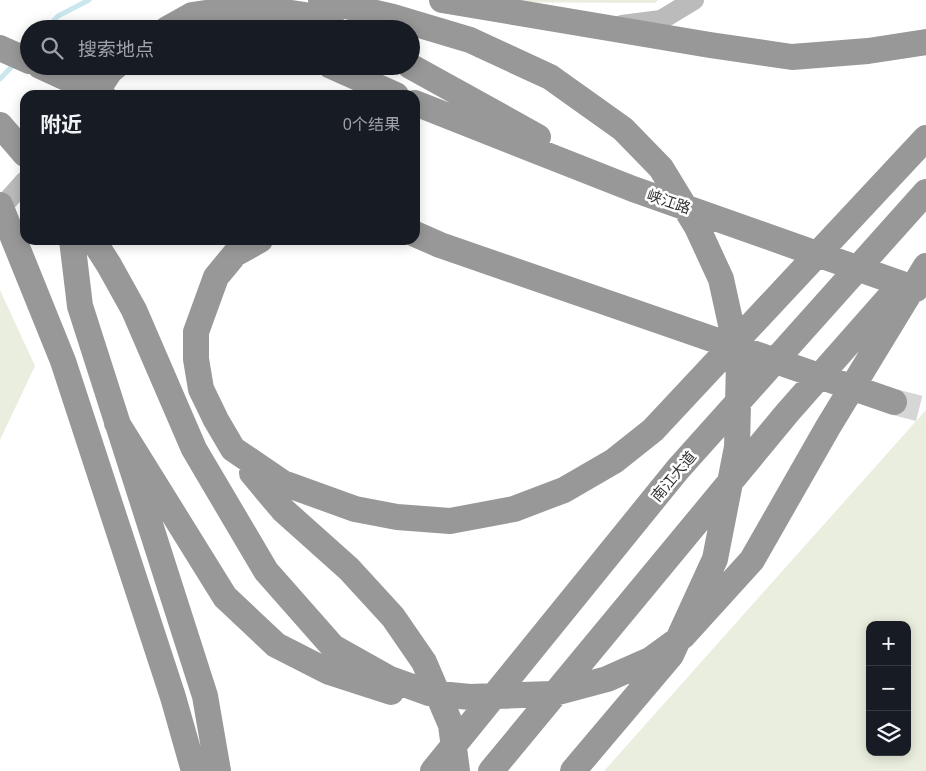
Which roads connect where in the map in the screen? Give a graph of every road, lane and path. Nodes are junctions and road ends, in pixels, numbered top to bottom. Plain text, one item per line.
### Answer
1 (190, 0) edge
2 (204, 0) edge
3 (321, 0) edge
4 (442, 0) edge
5 (468, 0) edge
6 (694, 0) edge
7 (172, 20) edge
8 (183, 20) edge
9 (232, 20) edge
10 (316, 20) edge
11 (403, 20) edge
12 (420, 25) edge
13 (926, 42) edge
14 (0, 48) edge
15 (20, 57) edge
16 (420, 72) edge
17 (60, 75) edge
18 (105, 75) edge
19 (107, 75) edge
20 (351, 75) edge
21 (92, 90) edge
22 (95, 90) edge
23 (96, 90) edge
24 (385, 90) edge
25 (420, 104) edge
26 (0, 125) edge
27 (926, 138) edge
28 (20, 148) edge
29 (20, 187) edge
30 (633, 189) junction
31 (926, 192) edge
32 (0, 205) edge
33 (0, 209) edge
34 (420, 236) edge
35 (420, 242) edge
36 (73, 245) edge
37 (96, 245) edge
38 (251, 245) edge
39 (440, 245) junction
40 (926, 256) edge
41 (926, 266) edge
42 (926, 292) edge
43 (894, 402) tunnel mouth
44 (117, 423) junction
45 (233, 449) junction
46 (551, 694) junction
47 (194, 771) edge
48 (218, 771) edge
49 (433, 771) edge
50 (457, 771) edge
51 (491, 771) edge
52 (573, 771) edge

1 - 9 highway
2 - 7 main road
3 - 11 highway
4 - 13 highway
5 - 6 main road
8 - 10 highway
12 - 52 highway
14 - 15 highway
16 - 30 highway
17 - 21 highway
18 - 22 main road
19 - 23 highway
20 - 24 highway
25 - 30 highway, 峡江路
26 - 28 highway
27 - 45 highway
29 - 33 main road
30 - 42 highway, 峡江路
31 - 49 highway, 南江大道
32 - 47 highway
34 - 39 highway
35 - 39 highway
36 - 44 highway
37 - 46 highway
38 - 45 highway
39 - 43 highway
40 - 51 highway
41 - 46 highway
44 - 46 highway
44 - 48 highway
45 - 50 highway

